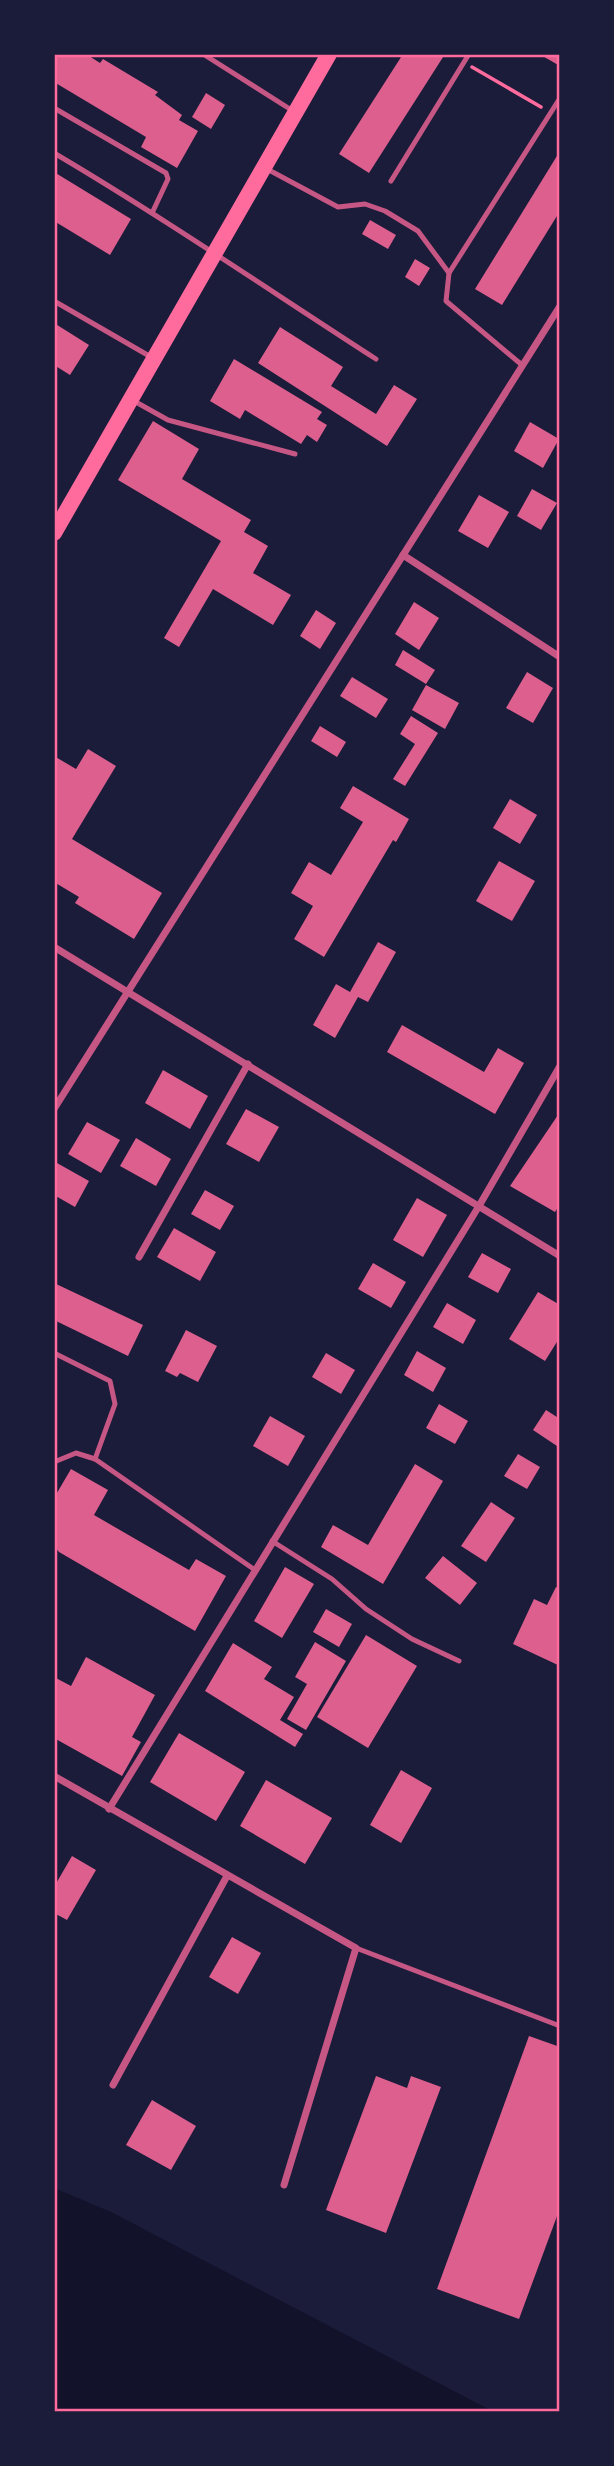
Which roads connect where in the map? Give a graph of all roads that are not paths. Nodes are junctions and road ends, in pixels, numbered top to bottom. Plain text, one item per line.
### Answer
1 (204, 54) edge
2 (329, 54) edge
3 (470, 54) edge
4 (560, 98) edge
5 (54, 108) edge
6 (295, 113) junction
7 (54, 153) edge
8 (264, 167) junction
9 (391, 181) dead end
10 (153, 211) junction
11 (213, 255) junction
12 (449, 273) junction
13 (54, 301) edge
14 (560, 306) edge
15 (155, 359) junction
16 (376, 359) dead end
17 (522, 365) junction
18 (132, 400) junction
19 (295, 454) dead end
20 (54, 533) edge
21 (403, 555) junction
22 (560, 657) edge
23 (54, 947) edge
24 (128, 991) junction
25 (248, 1064) junction
26 (560, 1066) edge
27 (54, 1110) edge
28 (479, 1206) junction
29 (560, 1256) edge
30 (138, 1257) dead end
31 (54, 1353) edge
32 (95, 1459) junction
33 (54, 1462) edge
34 (272, 1541) junction
35 (254, 1570) junction
36 (459, 1661) dead end
37 (54, 1776) edge
38 (109, 1810) junction
39 (227, 1876) junction
40 (356, 1948) junction
41 (560, 2025) edge
42 (113, 2085) dead end
43 (284, 2185) dead end

1 - 6 lane
2 - 6 main road
3 - 9 lane
4 - 12 lane
5 - 10 lane
6 - 8 main road
7 - 10 lane
8 - 11 main road
8 - 12 lane
10 - 11 lane
11 - 15 main road
11 - 16 lane
12 - 17 lane
13 - 15 lane
14 - 17 street
15 - 18 main road
17 - 21 street
18 - 19 lane
18 - 20 main road
21 - 22 street
21 - 24 street
23 - 24 street
24 - 25 street
24 - 27 street
25 - 28 street
25 - 30 street
26 - 28 street
28 - 29 street
28 - 34 street
31 - 32 lane
32 - 33 lane
32 - 35 lane
34 - 35 street
34 - 36 lane
35 - 38 street
37 - 38 street
38 - 39 street
39 - 40 street
39 - 42 street
40 - 41 lane
40 - 43 street

